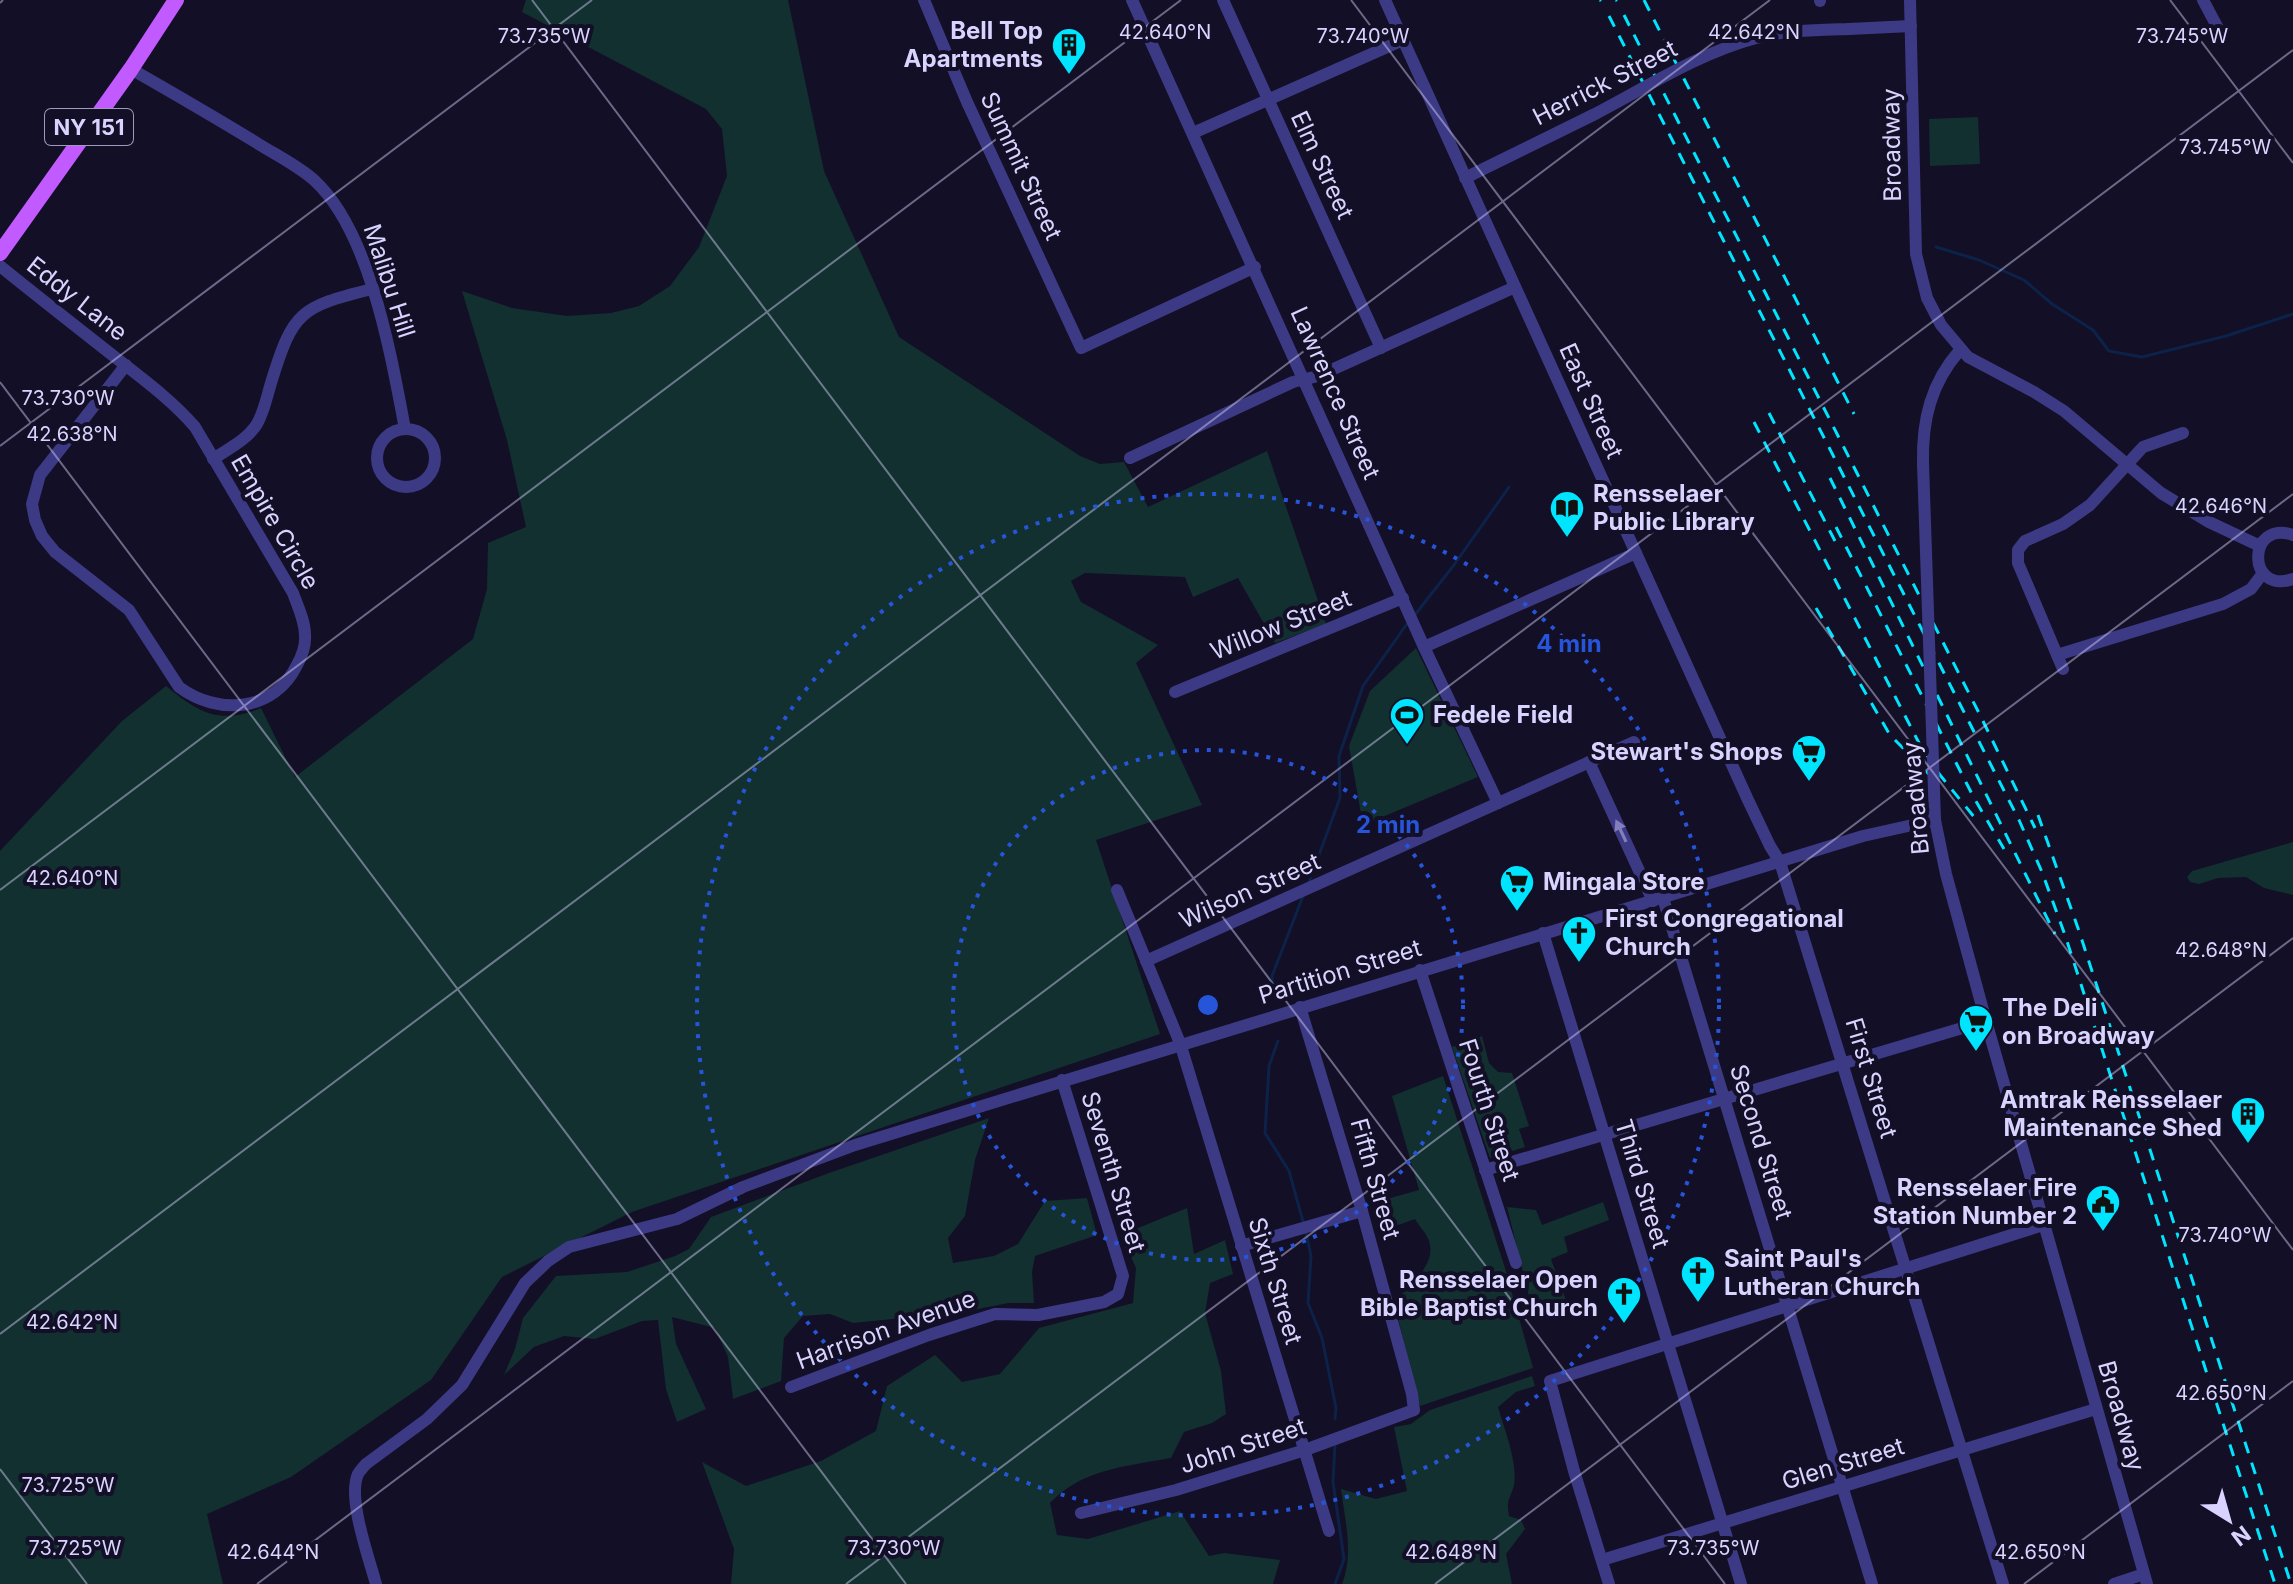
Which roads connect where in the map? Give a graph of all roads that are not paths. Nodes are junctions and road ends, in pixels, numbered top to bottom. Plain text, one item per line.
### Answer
1 (176, 0) edge
2 (924, 0) edge
3 (1132, 0) edge
4 (1223, 0) edge
5 (1385, 0) edge
6 (1910, 0) edge
7 (2203, 0) edge
8 (1911, 26) junction
9 (2220, 32) dead end
10 (1403, 40) junction
11 (131, 69) junction
12 (1268, 100) junction
13 (1193, 133) junction
14 (1465, 178) junction
15 (0, 253) edge
16 (0, 266) edge
17 (1255, 267) junction
18 (1515, 287) junction
19 (372, 289) junction
20 (1381, 348) junction
21 (1960, 350) junction
22 (126, 365) junction
23 (1304, 379) junction
24 (405, 429) junction
25 (2183, 433) dead end
26 (1130, 458) dead end
27 (213, 459) junction
28 (2126, 465) junction
29 (2293, 535) edge
30 (2260, 546) junction
31 (1636, 553) junction
32 (2263, 573) junction
33 (2293, 579) edge
34 (1405, 603) junction
35 (1424, 647) junction
36 (2057, 655) junction
37 (2063, 669) dead end
38 (1175, 692) dead end
39 (1634, 742) dead end
40 (1589, 762) junction
41 (1498, 803) junction
42 (1935, 820) junction
43 (1780, 862) junction
44 (1117, 890) dead end
45 (1658, 899) junction
46 (1543, 933) junction
47 (1146, 961) junction
48 (1420, 970) junction
49 (1300, 1007) junction
50 (1986, 1021) junction
51 (1180, 1043) junction
52 (1843, 1064) junction
53 (1062, 1080) junction
54 (1725, 1099) junction
55 (1605, 1135) junction
56 (1485, 1170) junction
57 (1362, 1211) junction
58 (2043, 1225) junction
59 (1241, 1246) junction
60 (1516, 1263) dead end
61 (1907, 1268) junction
62 (1123, 1276) joint
63 (1788, 1305) junction
64 (1667, 1344) junction
65 (791, 1387) dead end
66 (2096, 1409) junction
67 (1414, 1410) joint
68 (1305, 1450) junction
69 (1963, 1450) junction
70 (1843, 1487) junction
71 (1081, 1513) dead end
72 (1722, 1524) junction
73 (1329, 1531) dead end
74 (1602, 1560) junction
75 (2146, 1579) edge
76 (376, 1584) edge
77 (1609, 1584) edge
78 (1741, 1584) edge
79 (1872, 1584) edge
80 (2003, 1584) edge
81 (2114, 1584) edge

1 - 11 main road, NY 151
2 - 17 street, Summit Street
3 - 13 street, Lawrence Street
4 - 12 street, Elm Street
5 - 10 street, East Street
6 - 8 street, Broadway
7 - 9 street
8 - 14 street, Herrick Street, bridge
8 - 21 street, Broadway
10 - 12 street
10 - 14 street, East Street
11 - 15 main road, NY 151
11 - 19 street, Malibu Hill
12 - 13 street
12 - 20 street, Elm Street
13 - 17 street, Lawrence Street
14 - 18 street, East Street
16 - 22 street, Eddy Lane
17 - 23 street, Lawrence Street
18 - 20 street
18 - 31 street, East Street
19 - 24 street, Malibu Hill
19 - 27 street
20 - 23 street
21 - 28 street
21 - 42 street, Broadway, bridge
22 - 27 street, Empire Circle
22 - 27 street, Empire Circle
23 - 26 street
23 - 34 street, Lawrence Street
24 - 24 street
25 - 28 street
28 - 30 street
28 - 36 street
29 - 30 street
30 - 32 street
31 - 35 street
31 - 43 street, East Street
32 - 33 street
32 - 36 street
34 - 35 street, Lawrence Street
34 - 38 street, Willow Street
35 - 41 street, Lawrence Street
36 - 37 street
39 - 40 street, Wilson Street
40 - 41 street, Wilson Street
45 -> 40 street, Second Street
41 - 47 street, Wilson Street
42 - 43 street, Partition Street
42 - 50 street, Broadway
43 - 45 street, Partition Street
43 - 52 street, First Street
44 - 47 street, Sixth Street
45 - 46 street, Partition Street
45 - 54 street, Second Street
46 - 48 street, Partition Street
46 - 55 street, Third Street
47 - 51 street, Sixth Street
48 - 49 street, Partition Street
48 - 56 street, Fourth Street
49 - 51 street, Partition Street
49 - 57 street, Fifth Street
50 - 52 street
50 - 58 street, Broadway
51 - 53 street, Partition Street
51 - 59 street, Sixth Street
52 - 54 street
52 - 61 street, First Street
53 - 62 street, Seventh Street
53 - 76 street, Partition Street
54 - 55 street
54 - 63 street, Second Street
55 - 56 street
55 - 64 street, Third Street
56 - 60 street, Fourth Street
57 - 59 street
57 - 67 street, Fifth Street
58 - 61 street
58 - 66 street, Broadway
59 - 68 street, Sixth Street
61 - 63 street
61 - 69 street, First Street
62 - 65 street, Harrison Avenue
63 - 64 street
63 - 70 street, Second Street
64 - 72 street, Third Street
64 - 74 street
66 - 69 street, Glen Street
66 - 75 street, Broadway
67 - 68 street, John Street
68 - 71 street, John Street
68 - 73 street, Sixth Street
69 - 70 street, Glen Street
69 - 80 street, First Street
70 - 72 street, Glen Street
70 - 79 street, Second Street
72 - 74 street, Glen Street
72 - 78 street, Third Street
74 - 77 street
75 - 81 street

